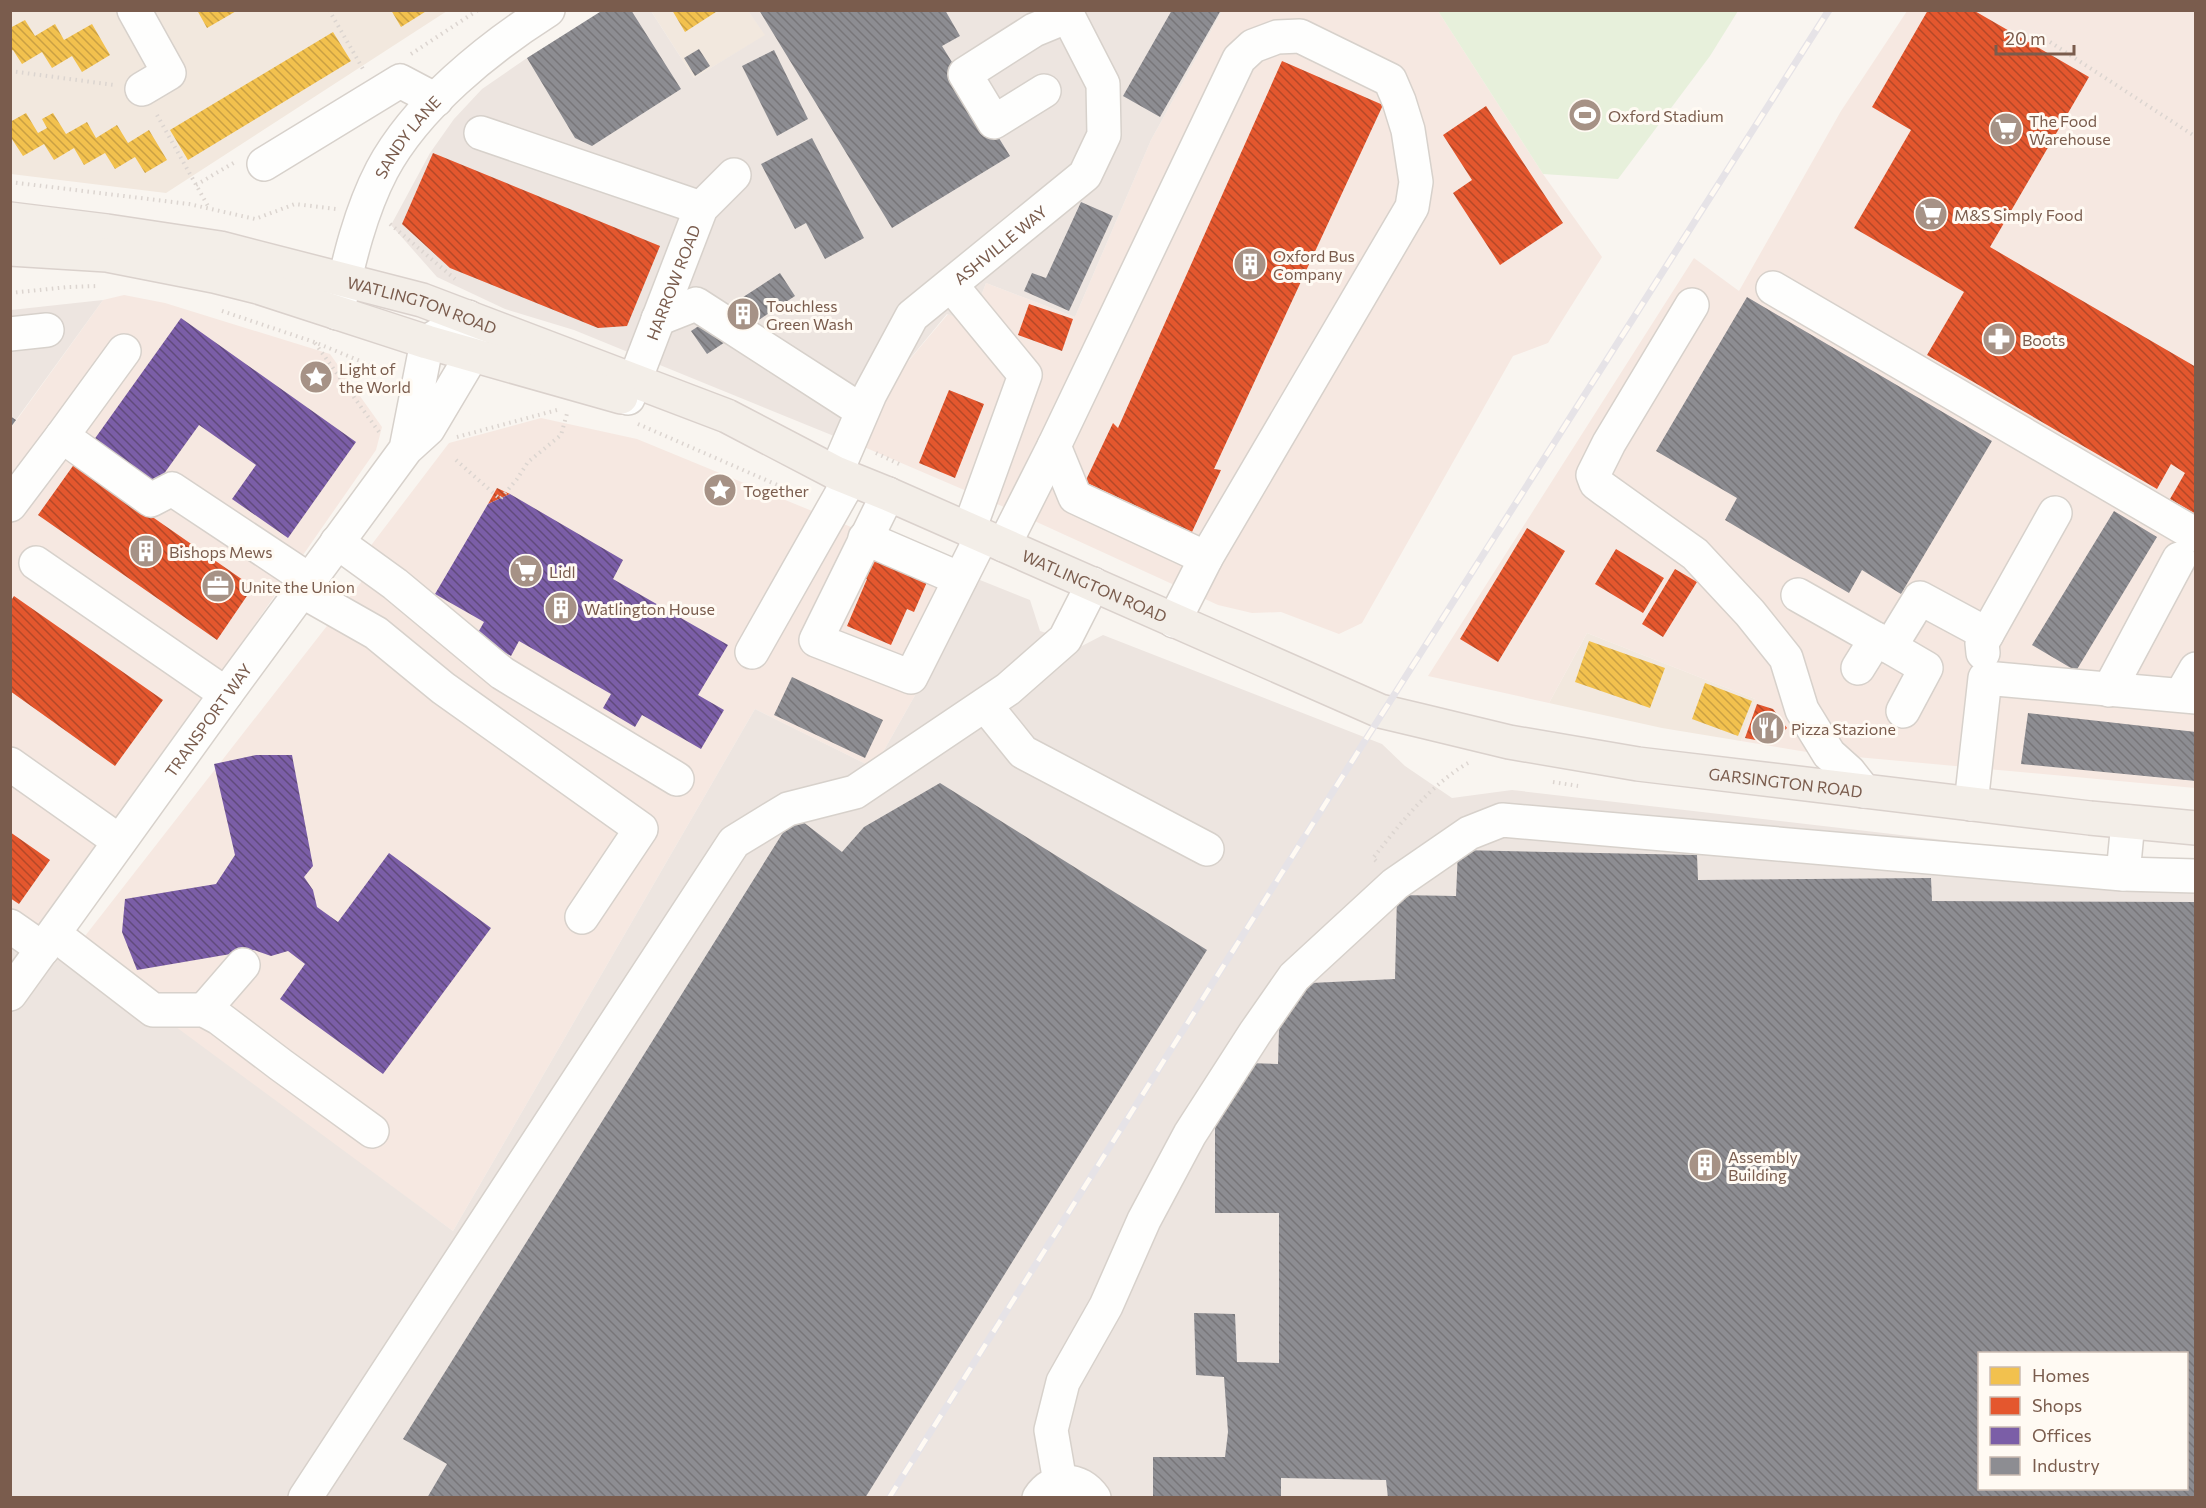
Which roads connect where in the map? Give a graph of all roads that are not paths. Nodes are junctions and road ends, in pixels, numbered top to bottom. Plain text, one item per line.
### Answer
1 (134, 10) edge
2 (1067, 13) edge
3 (528, 16) edge
4 (167, 74) road end
5 (1044, 91) dead end
6 (436, 100) junction
7 (481, 133) dead end
8 (264, 164) dead end
9 (734, 175) dead end
10 (701, 208) junction
11 (10, 219) edge
12 (10, 249) edge
13 (345, 279) junction
14 (951, 285) junction
15 (1773, 288) dead end
16 (1692, 305) dead end
17 (337, 313) junction
18 (468, 317) junction
19 (658, 319) junction
20 (47, 330) dead end
21 (10, 334) edge
22 (427, 342) junction
23 (124, 351) dead end
24 (472, 355) junction
25 (631, 390) junction
26 (862, 411) junction
27 (62, 436) junction
28 (1054, 446) junction
29 (406, 449) junction
30 (832, 471) junction
31 (888, 494) junction
32 (10, 505) edge
33 (2055, 513) dead end
34 (985, 537) junction
35 (865, 538) junction
36 (337, 542) junction
37 (2187, 547) edge
38 (1206, 558) junction
39 (36, 563) dead end
40 (960, 579) junction
41 (1093, 584) junction
42 (306, 586) junction
43 (1798, 595) dead end
44 (1174, 621) junction
45 (1987, 634) junction
46 (1883, 643) junction
47 (752, 651) dead end
48 (1858, 668) dead end
49 (1985, 678) junction
50 (2191, 687) edge
51 (2109, 690) junction
52 (226, 694) junction
53 (985, 705) junction
54 (1380, 711) joint
55 (1903, 711) dead end
56 (10, 764) edge
57 (677, 779) dead end
58 (1864, 791) junction
59 (1971, 804) junction
60 (2128, 822) junction
61 (2196, 828) edge
62 (119, 841) junction
63 (1206, 849) dead end
64 (2123, 867) junction
65 (2196, 876) edge
66 (582, 917) dead end
67 (10, 926) edge
68 (48, 941) junction
69 (243, 965) dead end
70 (10, 994) edge
71 (204, 1010) junction
72 (372, 1131) dead end
73 (1050, 1490) edge
74 (305, 1497) edge
75 (1094, 1497) edge

1 - 4 street
2 - 5 street
2 - 14 street, ASHVILLE WAY
3 - 6 street, SANDY LANE
6 - 8 street
6 - 13 street, SANDY LANE
7 - 10 street
9 - 10 street, HARROW ROAD
10 - 19 street, HARROW ROAD
11 - 13 main road, WATLINGTON ROAD
12 - 17 main road, WATLINGTON ROAD
13 - 17 street, SANDY LANE
13 - 18 main road, WATLINGTON ROAD
14 - 26 street, ASHVILLE WAY
14 - 34 street
15 - 37 street
16 - 58 street
17 - 22 main road, WATLINGTON ROAD
18 - 22 street
18 - 24 street
18 - 25 main road, WATLINGTON ROAD
19 - 25 street, HARROW ROAD
19 - 26 street
20 - 21 street
22 - 24 main road, WATLINGTON ROAD
22 - 29 street, TRANSPORT WAY
23 - 27 street
24 - 25 main road, WATLINGTON ROAD
24 - 29 street, TRANSPORT WAY
25 - 30 main road, WATLINGTON ROAD
26 - 30 street, ASHVILLE WAY
27 - 32 street
27 - 42 street
28 - 34 street
28 - 38 street
28 - 38 street
29 - 36 street, TRANSPORT WAY
30 - 31 main road, WATLINGTON ROAD
30 - 47 street, ASHVILLE WAY
31 - 34 main road, WATLINGTON ROAD
31 - 35 street
33 - 45 street
34 - 40 street
34 - 41 main road, WATLINGTON ROAD
35 - 40 street
35 - 40 street
36 - 42 street, TRANSPORT WAY
36 - 57 street
37 - 51 street
38 - 44 street
39 - 52 street
41 - 44 main road, WATLINGTON ROAD
41 - 53 street
42 - 52 street, TRANSPORT WAY
42 - 66 street
43 - 46 street
44 - 54 main road, WATLINGTON ROAD
45 - 46 street
45 - 49 street
46 - 48 street
46 - 55 street
49 - 51 street
49 - 59 street
50 - 51 street
52 - 62 street, TRANSPORT WAY
53 - 63 street
53 - 74 street
54 - 58 main road, GARSINGTON ROAD
56 - 62 street
58 - 59 main road, GARSINGTON ROAD
59 - 60 main road, GARSINGTON ROAD
60 - 61 main road, GARSINGTON ROAD
60 - 64 street
62 - 68 street, TRANSPORT WAY
64 - 65 street
64 - 73 street
67 - 68 street
68 - 70 street, TRANSPORT WAY
68 - 71 street
69 - 71 street
71 - 72 street
73 - 75 street

